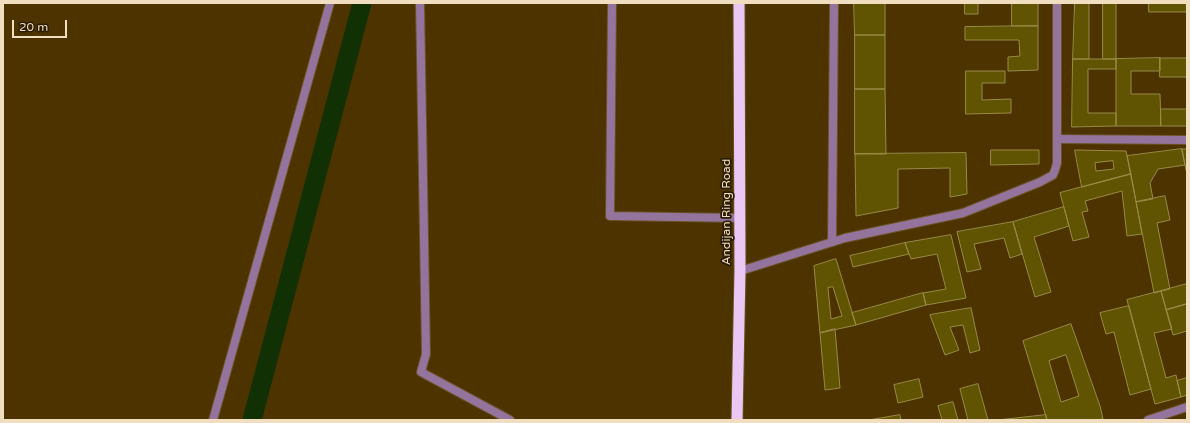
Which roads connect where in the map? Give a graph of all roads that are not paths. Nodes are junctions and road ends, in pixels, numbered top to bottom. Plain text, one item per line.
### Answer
1 (330, 3) edge
2 (420, 3) edge
3 (612, 3) edge
4 (739, 3) edge
5 (834, 3) edge
6 (1057, 3) edge
7 (1058, 139) junction
8 (1187, 140) edge
9 (740, 218) junction
10 (832, 242) junction
11 (740, 271) junction
12 (1187, 407) edge
13 (212, 420) edge
14 (510, 420) edge
15 (737, 420) edge
16 (1148, 420) edge

1 - 13 street
2 - 14 street
3 - 9 street
4 - 9 highway, Andijan Ring Road
5 - 10 street
6 - 7 street
7 - 8 street
7 - 10 street
9 - 11 highway, Andijan Ring Road
10 - 11 street
11 - 15 highway, Andijan Ring Road
12 - 16 street

